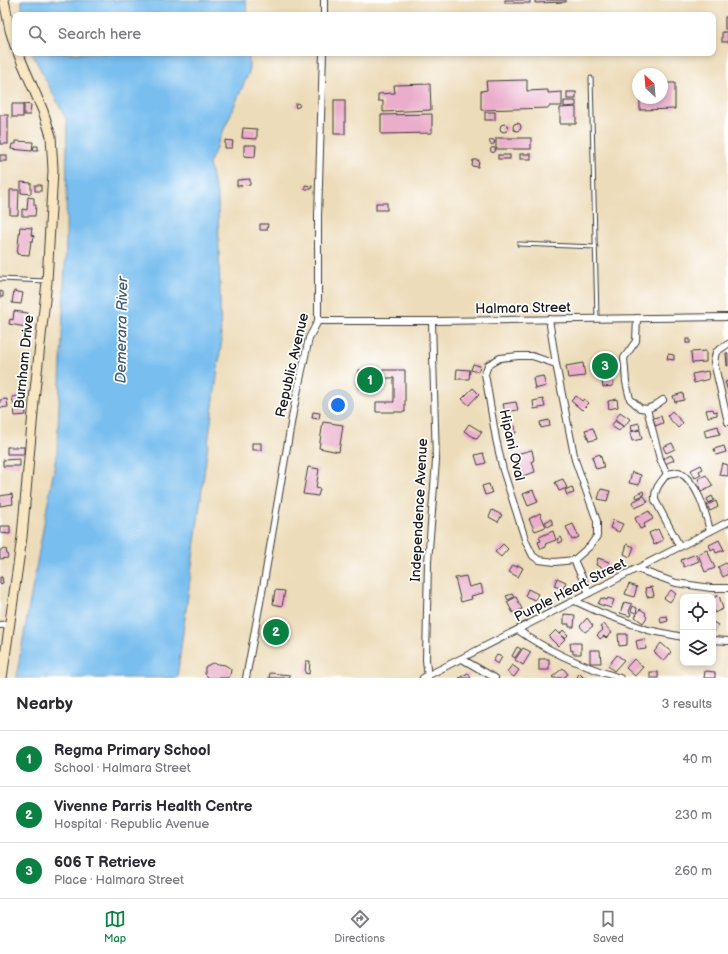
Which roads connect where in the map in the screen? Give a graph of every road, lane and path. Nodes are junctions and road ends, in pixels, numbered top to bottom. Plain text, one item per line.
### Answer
1 (4, 0) edge
2 (324, 0) edge
3 (324, 12) edge
4 (12, 36) edge
5 (19, 56) edge
6 (323, 56) edge
7 (591, 78) dead end
8 (519, 244) dead end
9 (596, 247) junction
10 (0, 279) edge
11 (47, 282) junction
12 (728, 317) edge
13 (597, 318) junction
14 (637, 318) junction
15 (549, 319) junction
16 (318, 321) junction
17 (432, 321) junction
18 (728, 343) edge
19 (556, 364) junction
20 (663, 400) dead end
21 (646, 409) junction
22 (728, 422) edge
23 (667, 474) junction
24 (728, 522) edge
25 (710, 531) junction
26 (680, 546) junction
27 (574, 560) junction
28 (637, 569) junction
29 (728, 588) edge
30 (589, 593) junction
31 (575, 600) junction
32 (4, 624) edge
33 (518, 630) junction
34 (680, 636) edge
35 (716, 640) edge
36 (728, 641) edge
37 (462, 659) junction
38 (426, 677) edge
39 (2, 678) edge
40 (246, 678) edge
41 (495, 678) edge
42 (620, 678) edge

1 - 4 street
2 - 3 street
5 - 11 street, Burnham Drive
6 - 16 street, Republic Avenue
7 - 9 lane
8 - 9 lane
9 - 13 lane
10 - 11 lane
11 - 32 street, Burnham Drive
12 - 14 street, Halmara Street
13 - 14 street, Halmara Street
13 - 15 street, Halmara Street
14 - 21 street
15 - 17 street, Halmara Street
15 - 19 street
16 - 17 street, Halmara Street
16 - 40 street, Republic Avenue
17 - 38 street, Independence Avenue
18 - 22 street
19 - 27 street
19 - 27 street, Hipani Oval
20 - 21 street
21 - 23 street
23 - 25 street
23 - 26 street
24 - 25 street, Purple Heart Street
25 - 26 street, Purple Heart Street
26 - 28 street, Purple Heart Street
27 - 30 street
28 - 29 street
28 - 30 street, Purple Heart Street
30 - 31 street, Purple Heart Street
31 - 33 street, Purple Heart Street
31 - 34 street
32 - 39 street, Burnham Drive
33 - 37 street, Purple Heart Street
33 - 42 street
35 - 36 street
37 - 38 street, Purple Heart Street
37 - 41 street

